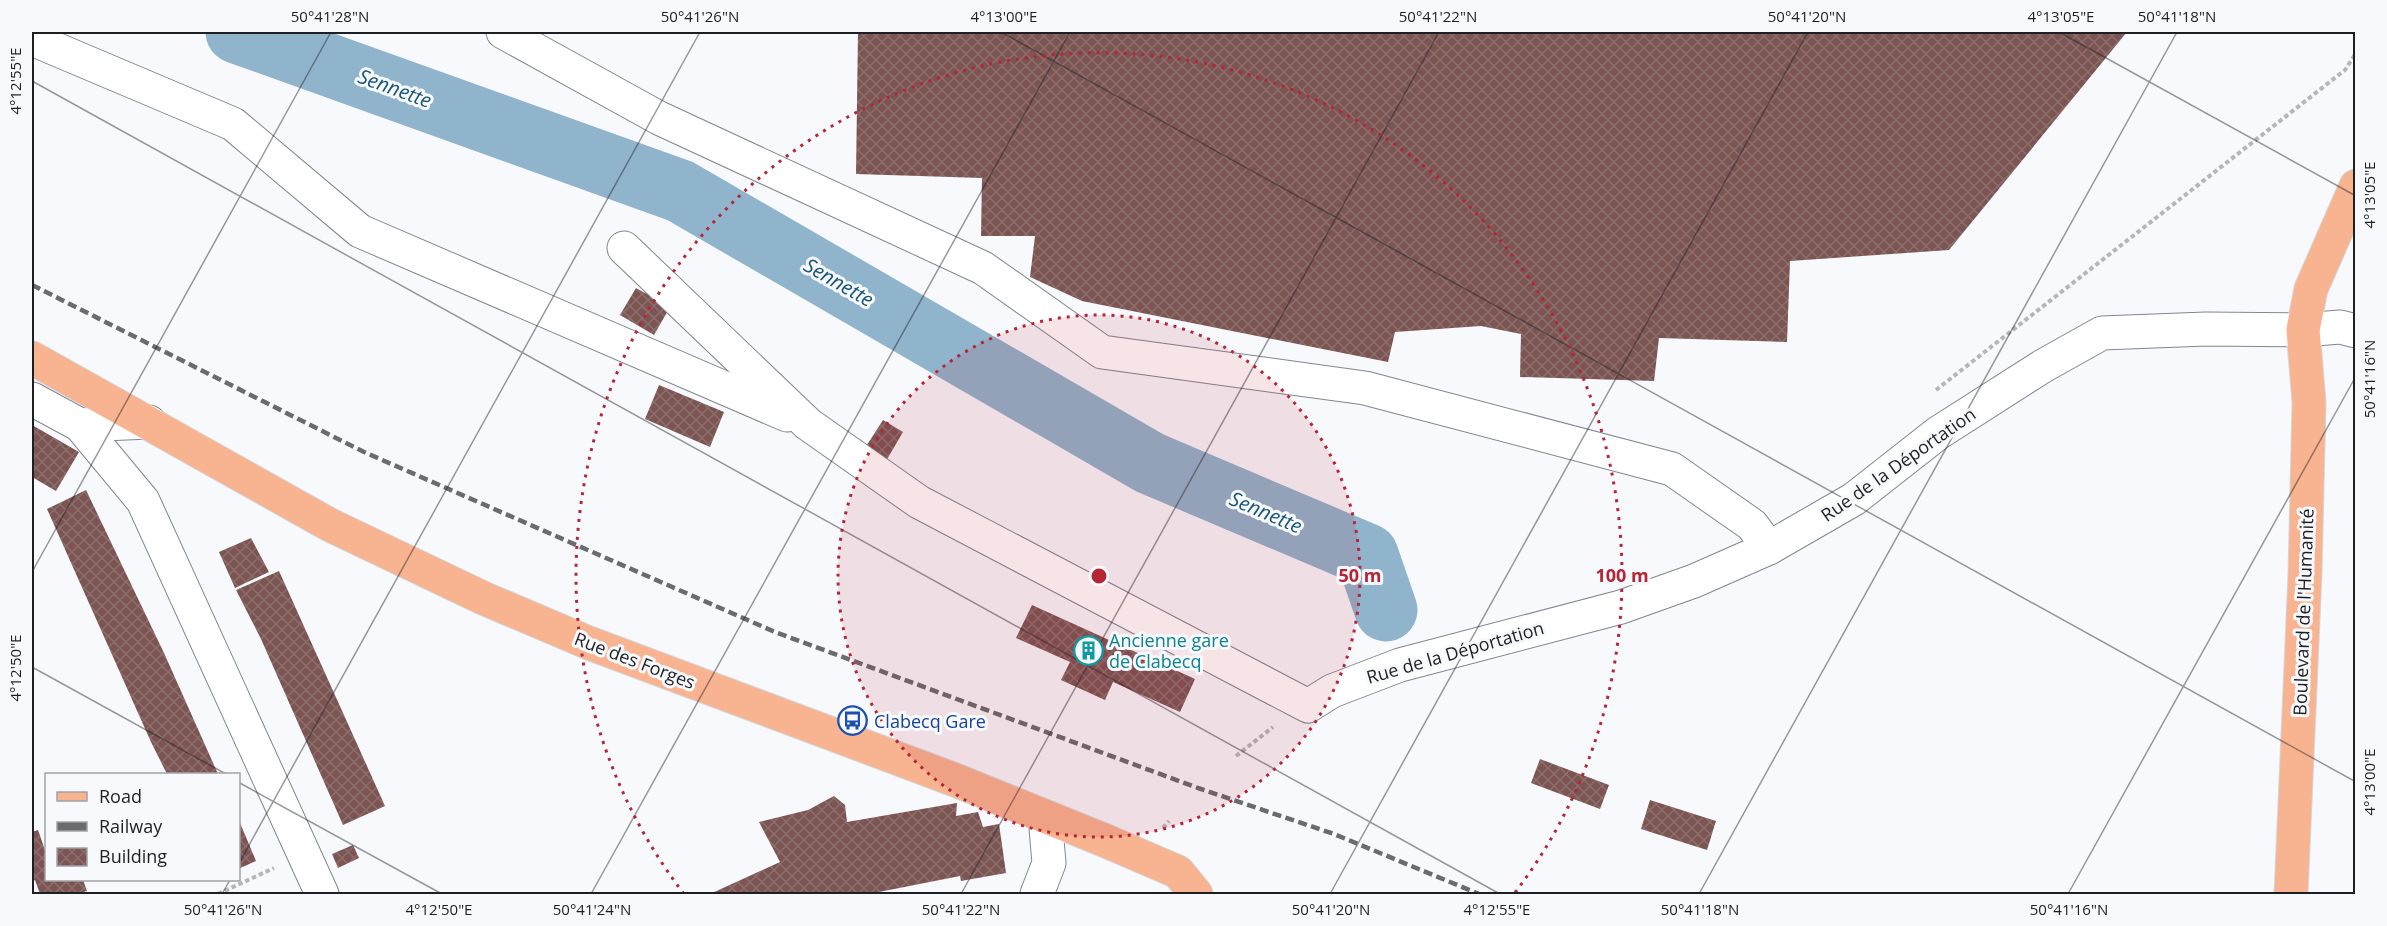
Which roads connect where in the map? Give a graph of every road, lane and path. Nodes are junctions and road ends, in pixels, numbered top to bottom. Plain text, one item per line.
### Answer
1 (503, 32) edge
2 (32, 39) edge
3 (2355, 54) edge
4 (2355, 186) edge
5 (624, 248) dead end
6 (2303, 330) junction
7 (2355, 331) edge
8 (32, 358) edge
9 (1932, 394) dead end
10 (32, 399) edge
11 (149, 422) junction
12 (808, 424) junction
13 (80, 426) junction
14 (1769, 548) junction
15 (1308, 706) junction
16 (1236, 756) dead end
17 (1045, 817) junction
18 (303, 854) junction
19 (218, 894) edge
20 (322, 894) edge
21 (1037, 894) edge
22 (1196, 894) edge
23 (2290, 894) edge

1 - 14 street
2 - 12 street
3 - 9 path
4 - 6 main road, Boulevard de l'Humanité
5 - 12 street
6 - 7 street, Rue de la Déportation
6 - 14 street, Rue de la Déportation
6 - 23 main road, Boulevard de l'Humanité
8 - 11 main road, Rue des Forges
10 - 13 street
11 - 13 street
11 - 17 main road, Rue des Forges
12 - 15 street
13 - 18 street
14 - 15 street, Rue de la Déportation
15 - 16 path
17 - 21 street
17 - 22 main road, Rue des Forges
18 - 19 path
18 - 20 street

